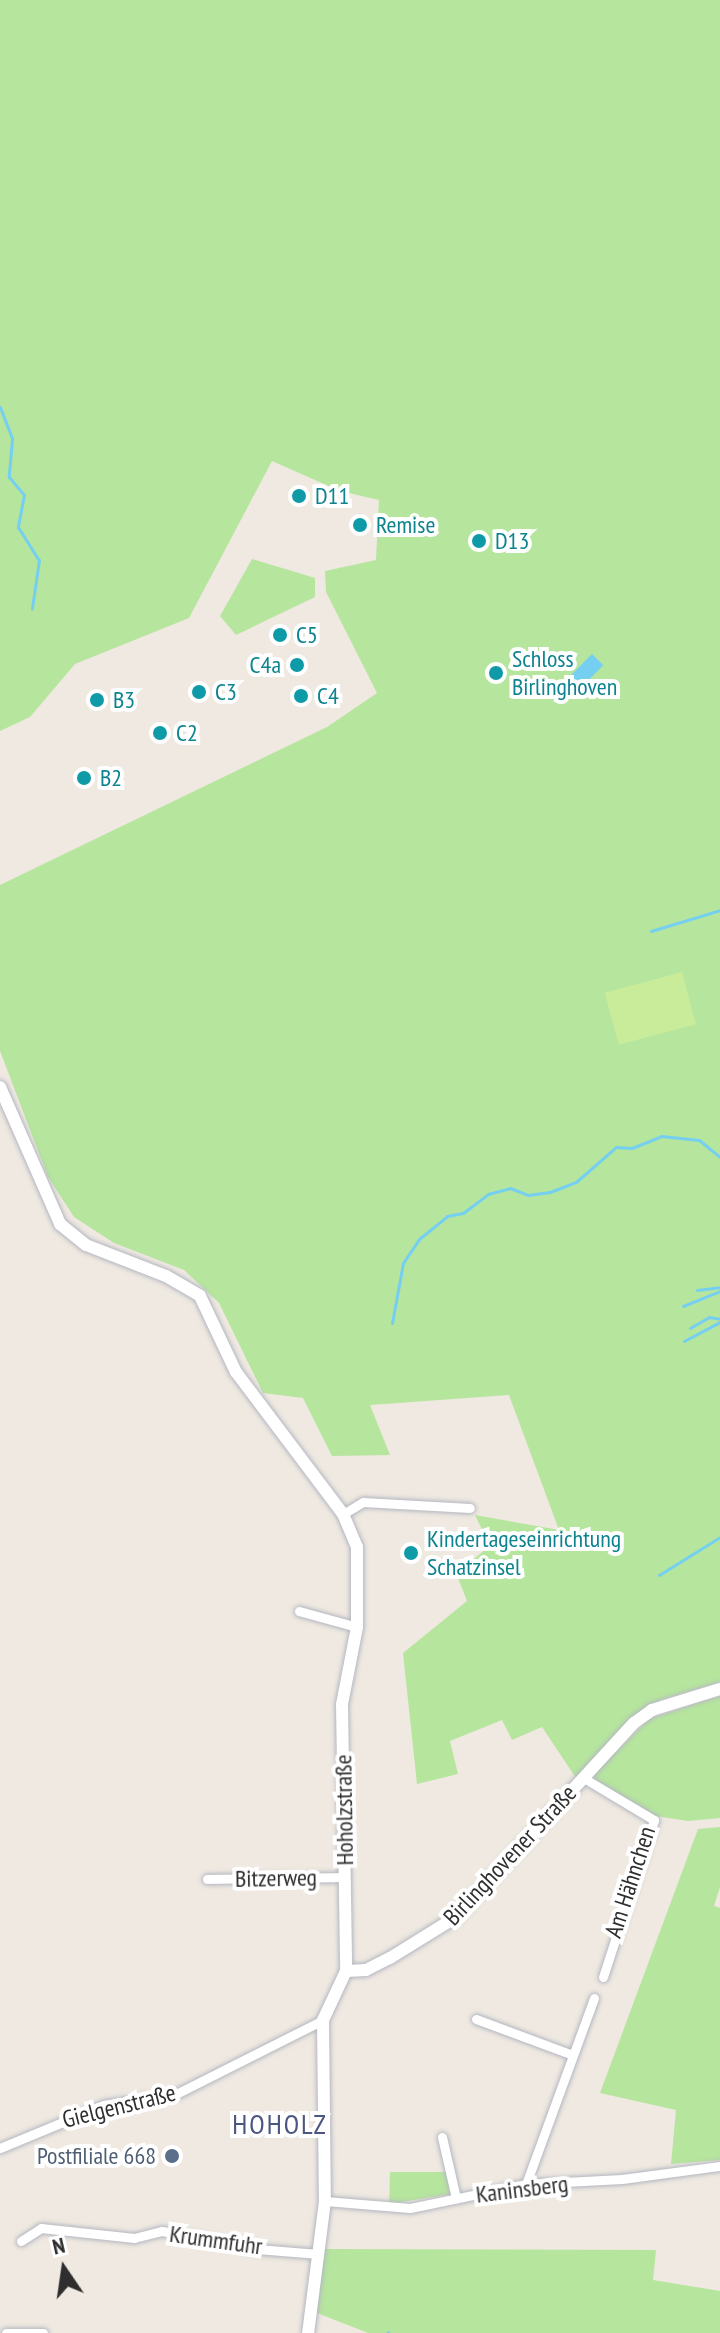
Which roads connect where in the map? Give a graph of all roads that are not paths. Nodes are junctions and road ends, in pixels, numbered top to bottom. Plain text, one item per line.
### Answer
1 (0, 1087) edge
2 (470, 1508) dead end
3 (343, 1514) junction
4 (299, 1611) dead end
5 (357, 1627) junction
6 (720, 1689) edge
7 (584, 1775) junction
8 (344, 1877) junction
9 (207, 1879) dead end
10 (346, 1971) junction
11 (603, 1977) dead end
12 (594, 1998) dead end
13 (476, 2019) dead end
14 (323, 2020) junction
15 (573, 2055) junction
16 (442, 2137) dead end
17 (0, 2148) edge
18 (720, 2166) edge
19 (526, 2184) junction
20 (456, 2198) junction
21 (325, 2201) junction
22 (21, 2241) dead end
23 (319, 2254) junction
24 (6, 2333) edge
25 (43, 2333) edge
26 (308, 2333) edge

1 - 3 street, Hoholzstraße
2 - 3 street
3 - 5 street, Hoholzstraße
4 - 5 street
5 - 8 street, Hoholzstraße
6 - 7 street, Birlinghovener Straße
7 - 10 street, Birlinghovener Straße
7 - 11 street, Am Hähnchen
8 - 9 street, Bitzerweg
8 - 10 street, Hoholzstraße
10 - 14 street, Hoholzstraße
12 - 15 street
13 - 15 street
14 - 17 street, Gielgenstraße
14 - 21 street, Hoholzstraße
15 - 19 street
16 - 20 street
18 - 19 street, Kaninsberg
19 - 20 street, Kaninsberg
20 - 21 street, Kaninsberg
21 - 23 street, Hoholzstraße
22 - 23 street, Krummfuhr
23 - 26 street, Hoholzstraße
24 - 25 street

